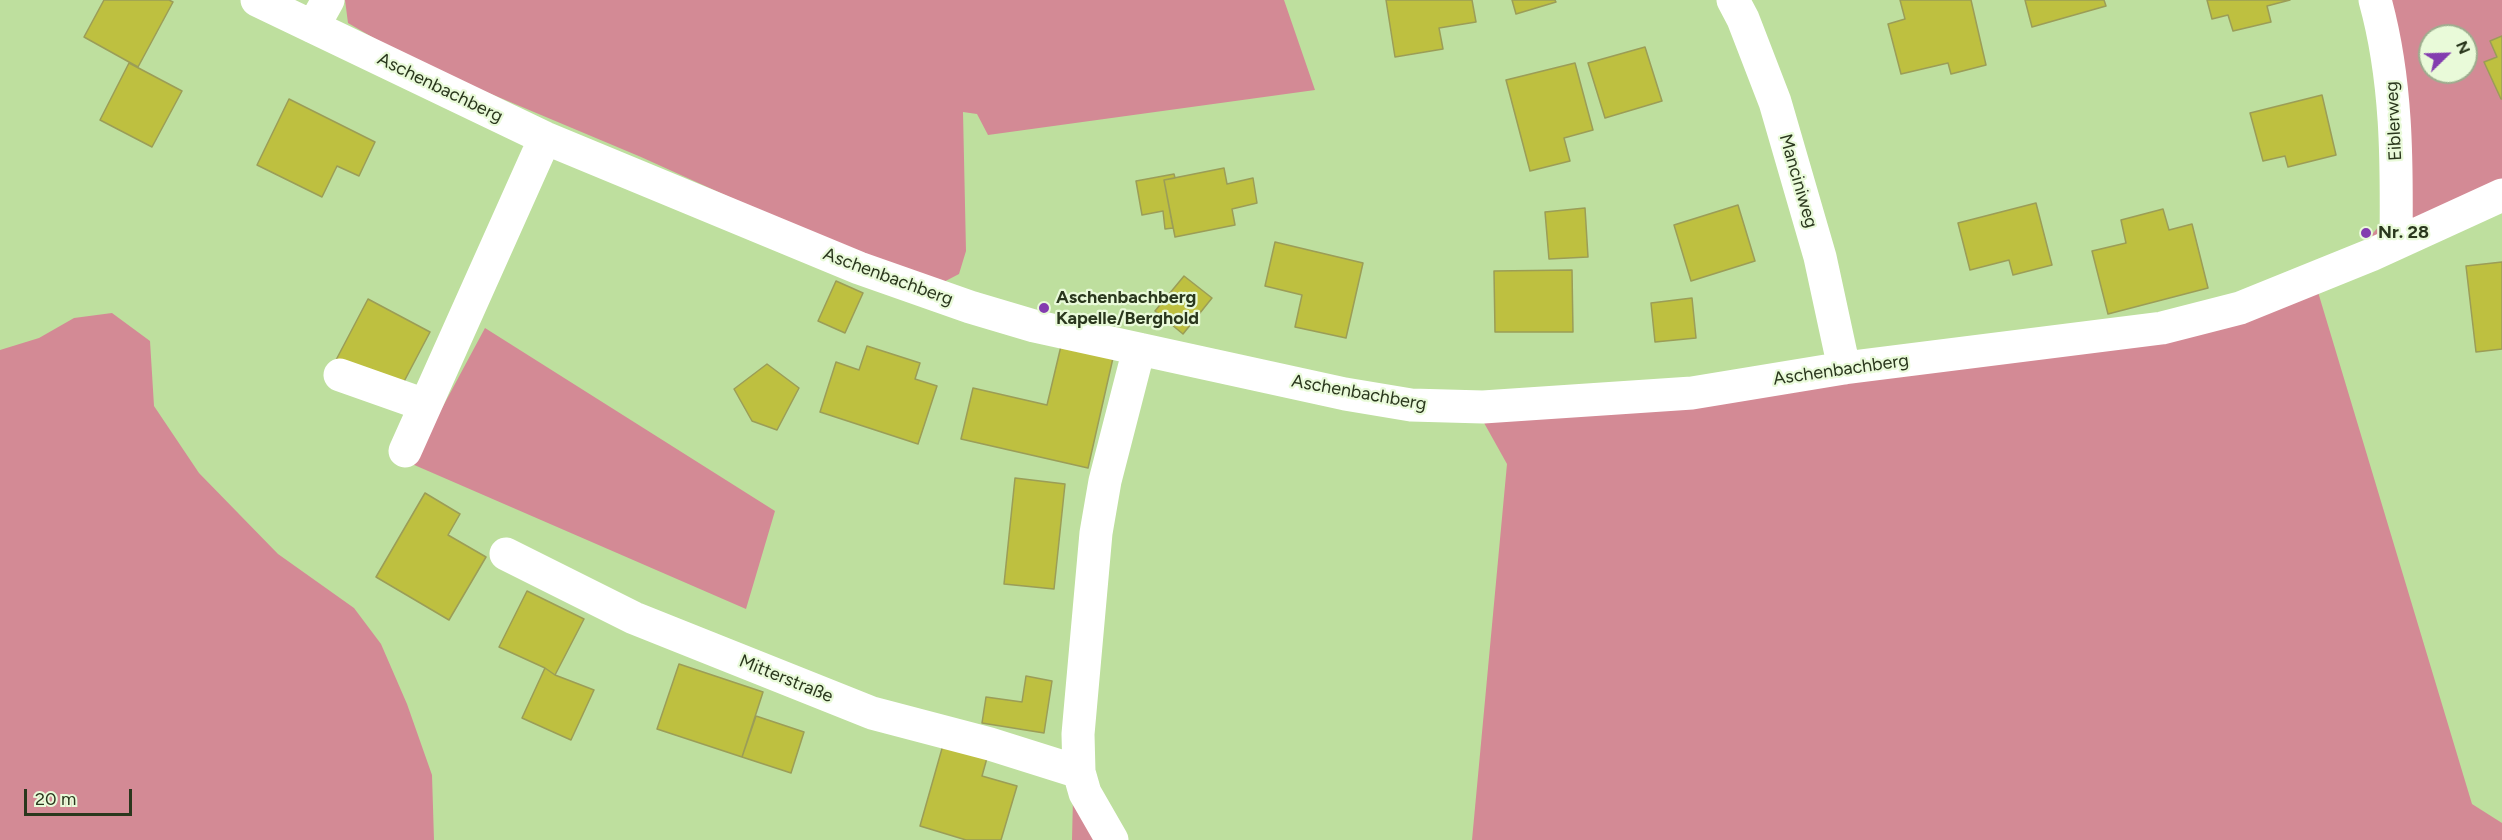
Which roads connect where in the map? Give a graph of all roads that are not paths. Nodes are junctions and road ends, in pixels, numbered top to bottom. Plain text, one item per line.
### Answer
1 (257, 0) edge
2 (1733, 0) edge
3 (2375, 0) edge
4 (320, 13) edge
5 (545, 138) junction
6 (2502, 195) edge
7 (2396, 243) junction
8 (1139, 349) junction
9 (1844, 368) junction
10 (340, 375) dead end
11 (425, 405) junction
12 (405, 451) dead end
13 (506, 554) dead end
14 (1079, 772) junction
15 (1112, 840) edge

1 - 4 street, Aschenbachberg
2 - 9 street, Manciniweg
3 - 7 street, Eiblerweg
4 - 5 street, Aschenbachberg
5 - 8 street, Aschenbachberg
5 - 11 street
6 - 7 street, Aschenbachberg
7 - 9 street, Aschenbachberg
8 - 9 street, Aschenbachberg
8 - 14 street
10 - 11 street
11 - 12 street
13 - 14 street, Mitterstraße
14 - 15 street

